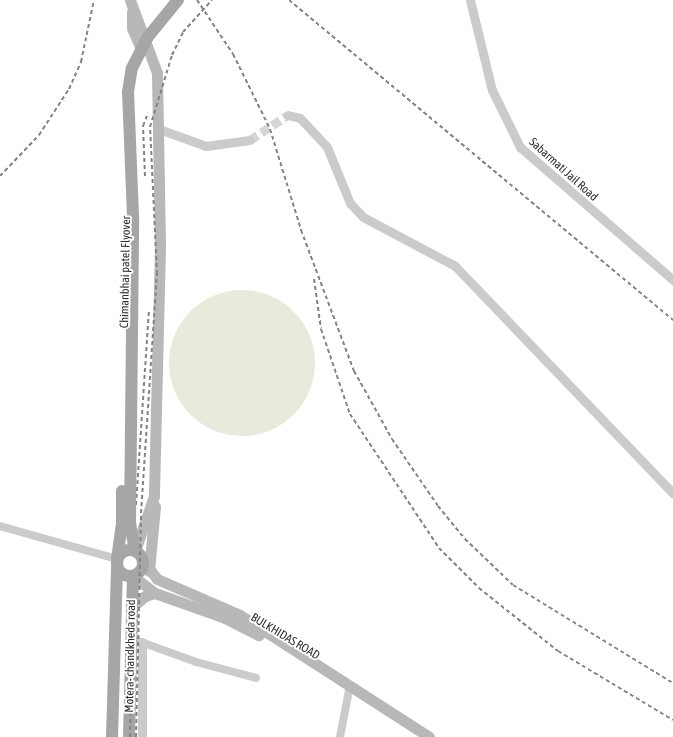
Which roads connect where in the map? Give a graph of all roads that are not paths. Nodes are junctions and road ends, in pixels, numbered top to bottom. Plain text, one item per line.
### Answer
1 (170, 0) edge
2 (178, 0) edge
3 (470, 0) edge
4 (131, 1) edge
5 (288, 115) dead end
6 (159, 129) junction
7 (250, 140) tunnel mouth
8 (673, 280) edge
9 (673, 493) edge
10 (154, 496) junction
11 (126, 522) junction
12 (0, 526) edge
13 (139, 555) junction
14 (117, 563) junction
15 (149, 571) junction
16 (133, 576) junction
17 (156, 593) junction
18 (132, 607) junction
19 (137, 641) junction
20 (256, 678) dead end
21 (349, 689) junction
22 (112, 737) edge
23 (130, 737) edge
24 (142, 737) edge
25 (340, 737) edge
26 (415, 737) edge
27 (429, 737) edge

1 - 11 main road, Chimanbhai patel Flyover, bridge
2 - 11 main road, Chimanbhai patel Flyover, bridge
3 - 8 street, Sabarmati Jail Road
4 - 6 main road
5 - 9 street
6 - 7 street
6 - 10 main road
10 - 13 main road
10 - 15 main road
11 - 13 main road, Chimanbhai patel Flyover
11 - 14 main road, Chimanbhai patel Flyover
12 - 14 street
13 - 14 main road
13 - 15 main road
13 - 16 main road
14 - 16 main road
14 - 22 main road, Motera- chandkheda road
15 - 21 main road
16 - 17 main road, BULKHIDAS ROAD
16 - 18 main road, Motera- chandkheda road
17 - 18 main road
17 - 21 main road, BULKHIDAS ROAD
18 - 19 main road, Motera- chandkheda road
19 - 20 street
19 - 23 main road, Motera- chandkheda road
19 - 24 street
21 - 25 street
21 - 26 main road, BULKHIDAS ROAD
21 - 27 main road

